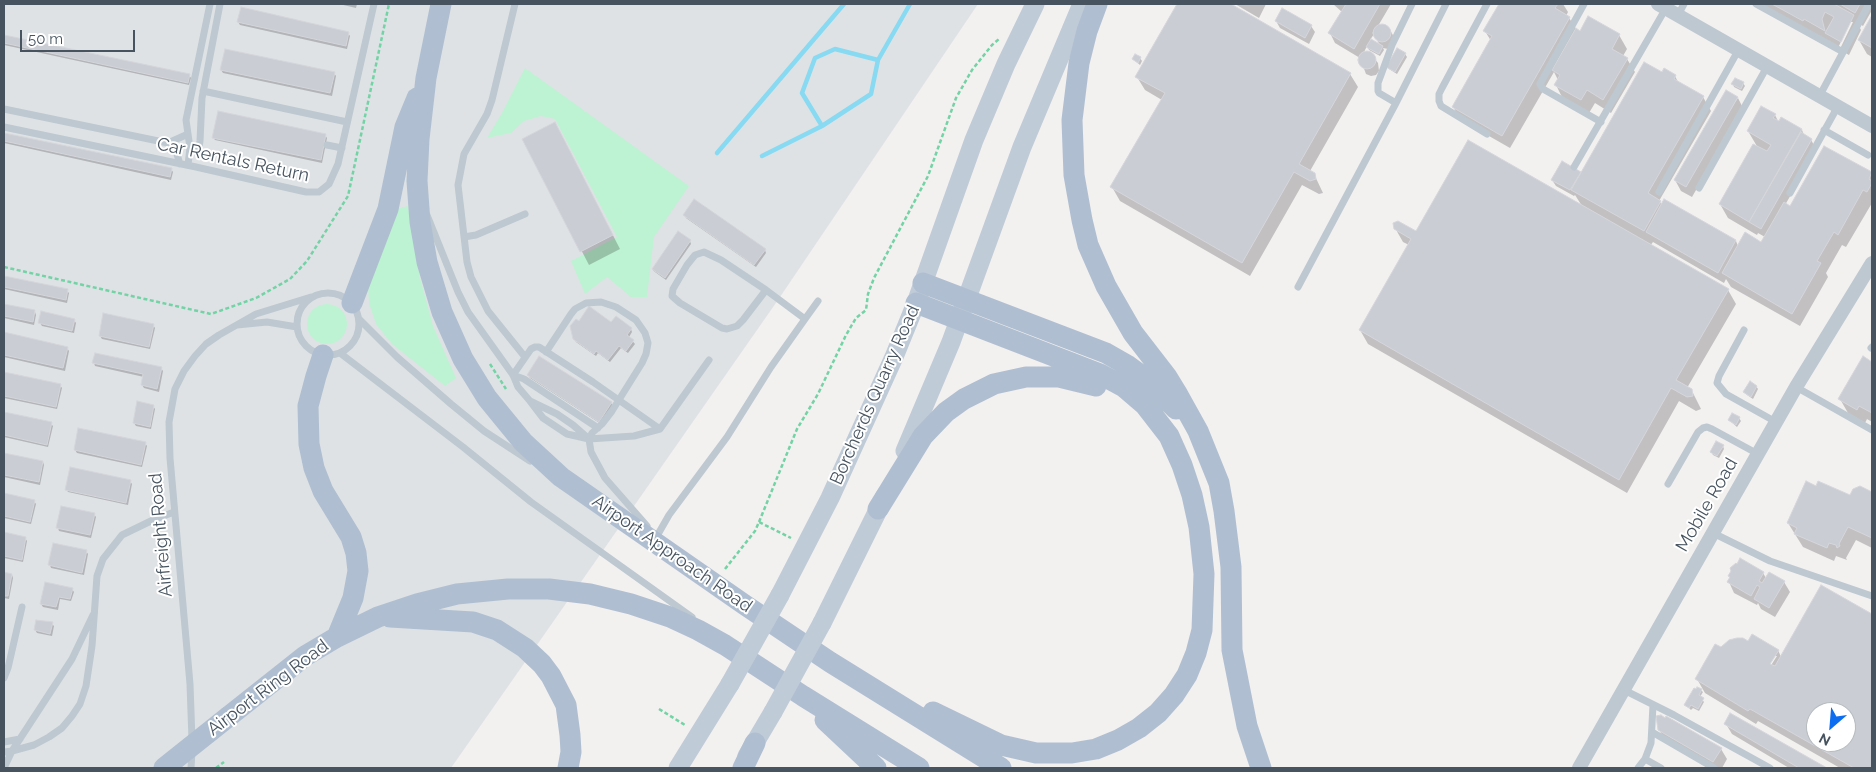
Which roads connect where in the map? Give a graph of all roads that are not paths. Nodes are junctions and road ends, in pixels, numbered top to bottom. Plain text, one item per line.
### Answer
1 (210, 4) edge
2 (220, 4) edge
3 (374, 4) edge
4 (442, 4) edge
5 (515, 4) edge
6 (1035, 4) edge
7 (1082, 4) edge
8 (1097, 4) edge
9 (1412, 4) edge
10 (1446, 4) edge
11 (1487, 4) edge
12 (1584, 4) edge
13 (1756, 4) edge
14 (1869, 4) edge
15 (1662, 6) edge
16 (1681, 9) edge
17 (1739, 49) junction
18 (1843, 52) junction
19 (1768, 65) junction
20 (426, 78) junction
21 (203, 91) junction
22 (1820, 95) junction
23 (1396, 103) junction
24 (1838, 106) junction
25 (4, 109) edge
26 (347, 122) junction
27 (1601, 122) junction
28 (1872, 126) edge
29 (4, 127) edge
30 (1824, 130) junction
31 (188, 134) junction
32 (1487, 134) dead end
33 (168, 143) junction
34 (327, 145) dead end
35 (342, 148) junction
36 (198, 154) dead end
37 (1868, 155) dead end
38 (180, 164) junction
39 (188, 165) junction
40 (1574, 167) dead end
41 (1699, 188) dead end
42 (1659, 192) dead end
43 (1790, 193) dead end
44 (418, 199) junction
45 (525, 214) dead end
46 (464, 238) junction
47 (1872, 263) edge
48 (1298, 287) dead end
49 (766, 290) junction
50 (919, 293) junction
51 (311, 297) junction
52 (967, 299) junction
53 (818, 301) dead end
54 (356, 311) junction
55 (806, 319) junction
56 (960, 320) junction
57 (234, 325) junction
58 (297, 328) junction
59 (1744, 330) dead end
60 (546, 352) junction
61 (332, 354) junction
62 (525, 357) junction
63 (709, 360) dead end
64 (513, 375) junction
65 (1796, 387) junction
66 (619, 400) junction
67 (530, 401) junction
68 (1776, 422) junction
69 (598, 428) junction
70 (660, 429) junction
71 (1872, 430) edge
72 (589, 439) junction
73 (1204, 448) junction
74 (1758, 454) junction
75 (561, 477) junction
76 (1668, 484) dead end
77 (1192, 495) junction
78 (878, 509) junction
79 (174, 512) junction
80 (1712, 532) junction
81 (662, 543) junction
82 (1872, 596) edge
83 (22, 607) dead end
84 (94, 613) junction
85 (384, 616) junction
86 (336, 637) junction
87 (725, 645) junction
88 (830, 662) junction
89 (4, 678) edge
90 (1624, 690) junction
91 (803, 696) junction
92 (1653, 705) junction
93 (1652, 732) junction
94 (20, 739) junction
95 (4, 742) edge
96 (755, 743) junction
97 (12, 751) junction
98 (4, 752) edge
99 (1645, 759) junction
100 (4, 768) edge
101 (164, 768) edge
102 (191, 768) edge
103 (568, 768) edge
104 (678, 768) edge
105 (738, 768) edge
106 (743, 768) edge
107 (876, 768) edge
108 (919, 768) edge
109 (1001, 768) edge
110 (1261, 768) edge
111 (1579, 768) edge
112 (1638, 768) edge
113 (1661, 768) edge
114 (1714, 768) edge
115 (1770, 768) edge

1 - 31 lane
2 - 21 lane
3 - 26 lane, Car Rentals Return
4 - 20 main road
5 - 46 lane
6 - 50 main road, Borcherds Quarry Road
7 - 52 main road
8 - 73 main road
9 - 23 lane
10 - 23 lane
11 - 32 lane
12 - 27 lane
13 - 18 lane
14 - 18 lane
15 - 16 street
15 - 27 lane
16 - 17 street
17 - 19 street
17 - 42 lane
18 - 22 lane
19 - 22 street
19 - 41 lane
20 - 44 main road
20 - 54 main road
21 - 26 lane
21 - 36 lane
22 - 24 street
23 - 48 lane
24 - 28 street
24 - 30 lane
25 - 33 lane
26 - 35 lane, Car Rentals Return
27 - 40 lane
29 - 38 lane, Car Rentals Return
30 - 37 lane
30 - 43 lane
31 - 33 lane
31 - 39 lane
33 - 38 lane
34 - 35 lane
35 - 39 lane, Car Rentals Return
38 - 39 lane, Car Rentals Return
44 - 64 lane
44 - 75 main road
45 - 46 lane
46 - 62 lane
47 - 65 street, Mobile Road
49 - 49 lane
49 - 55 lane
50 - 52 main road
50 - 56 main road
50 - 104 main road, Borcherds Quarry Road, bridge
51 - 54 lane
51 - 57 lane, Airfreight Road
51 - 58 lane
52 - 56 main road
52 - 73 main road
53 - 55 lane
54 - 61 lane
54 - 75 lane, Airport Approach Road
55 - 81 lane
56 - 77 main road
56 - 78 main road
57 - 58 lane, Airfreight Road
57 - 79 lane, Airfreight Road
58 - 61 lane
59 - 68 lane
60 - 62 lane
60 - 66 lane
60 - 66 lane
61 - 86 main road
61 - 87 lane
62 - 64 lane
63 - 70 lane
64 - 67 lane
64 - 69 lane
65 - 68 street, Mobile Road
65 - 71 lane
66 - 69 lane
66 - 70 lane
67 - 72 lane
67 - 72 lane
68 - 74 street, Mobile Road
69 - 72 lane
70 - 72 lane
72 - 81 lane
73 - 110 main road
74 - 76 lane
74 - 80 street, Mobile Road
75 - 81 main road, Airport Approach Road
77 - 78 main road
77 - 88 main road
78 - 96 main road, bridge
79 - 84 lane
79 - 102 lane, Airfreight Road
80 - 82 lane
80 - 90 street, Mobile Road
81 - 88 main road, Airport Approach Road
83 - 89 lane
84 - 94 lane
84 - 97 lane
85 - 86 main road, Airport Ring Road
85 - 87 main road, Airport Ring Road
85 - 103 main road
86 - 101 main road, Airport Ring Road, bridge
87 - 91 main road
88 - 109 main road, Airport Approach Road
90 - 92 lane
90 - 111 street, Mobile Road
91 - 107 main road
91 - 108 main road
92 - 93 lane
92 - 115 lane
93 - 99 lane
93 - 114 lane
94 - 95 lane
94 - 97 lane
96 - 105 main road
96 - 106 main road
97 - 98 lane
97 - 100 lane
99 - 112 lane
99 - 113 lane

